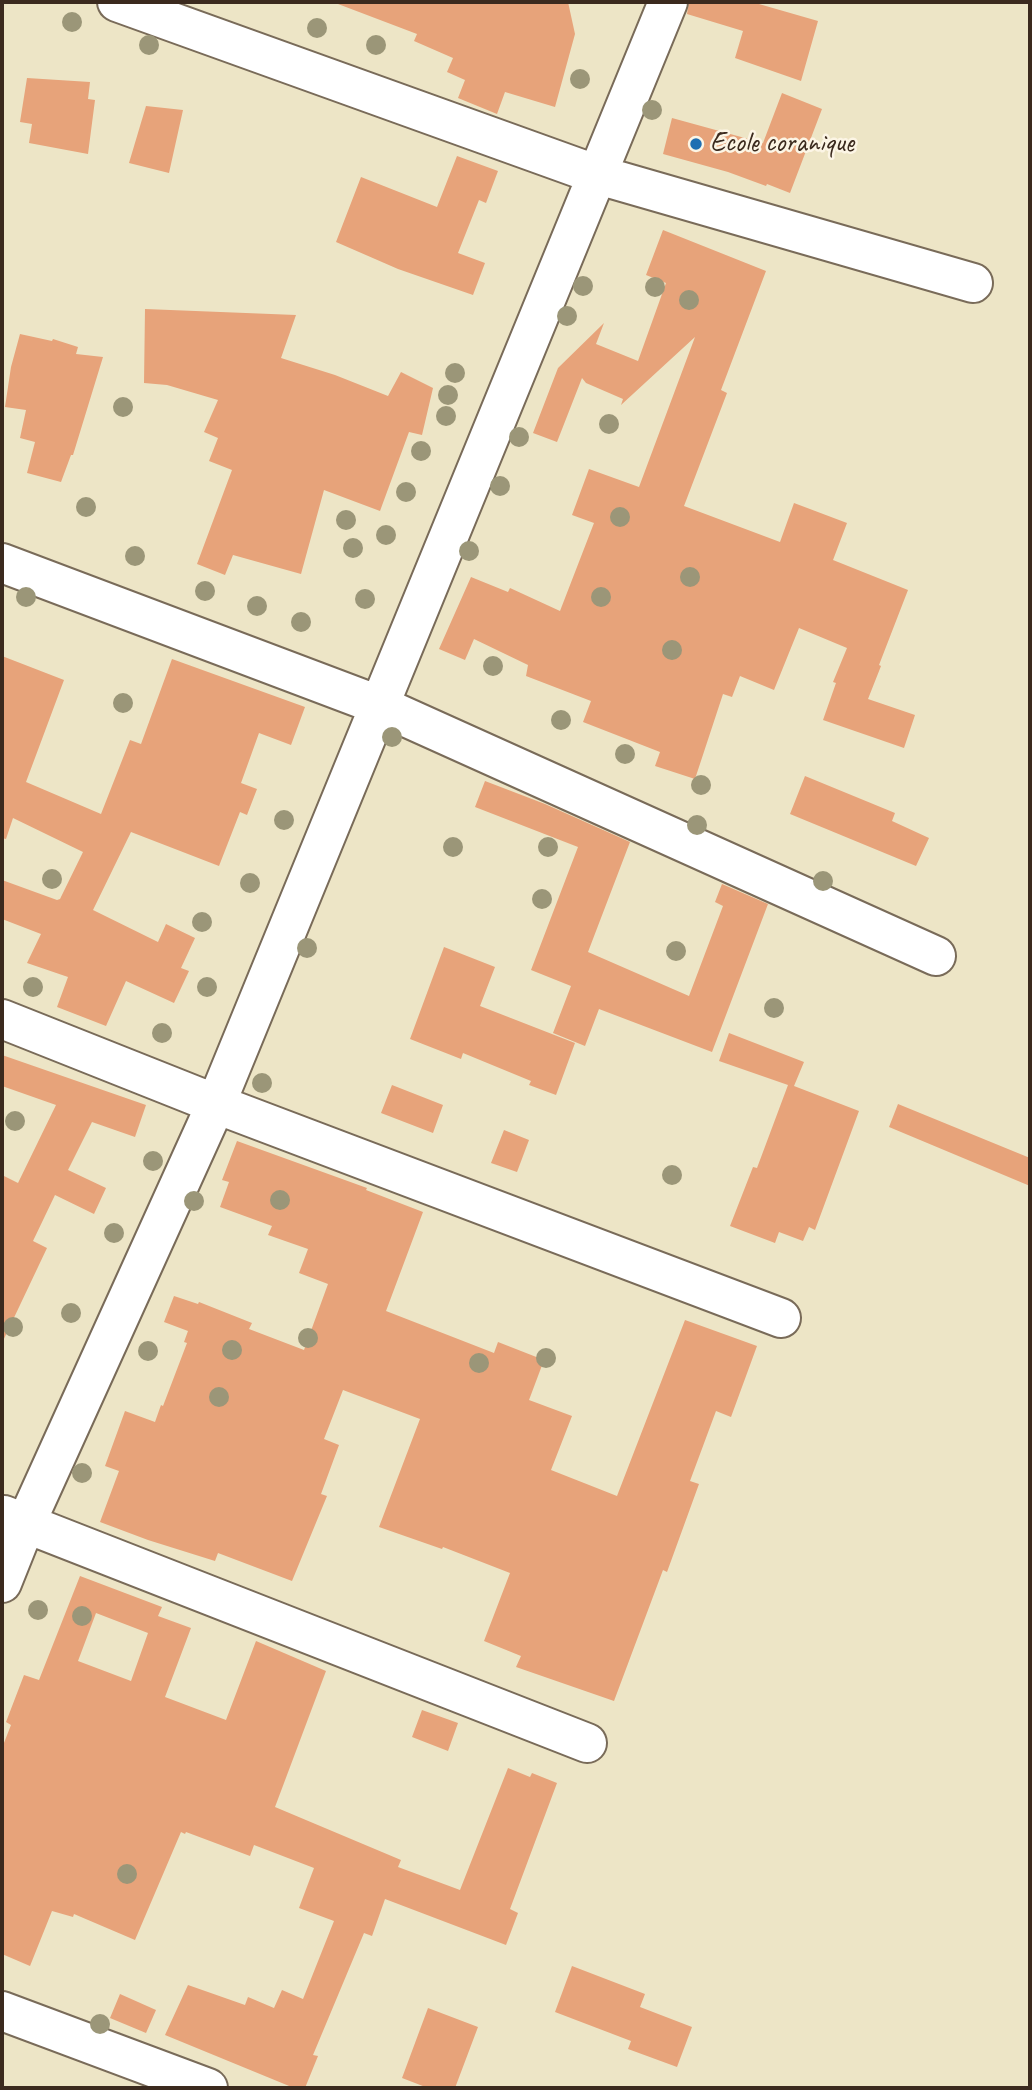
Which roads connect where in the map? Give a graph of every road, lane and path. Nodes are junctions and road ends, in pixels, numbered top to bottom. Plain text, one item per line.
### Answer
1 (117, 2) edge
2 (668, 2) edge
3 (595, 174) junction
4 (973, 283) dead end
5 (2, 563) edge
6 (381, 705) junction
7 (936, 956) dead end
8 (2, 1019) edge
9 (216, 1104) junction
10 (781, 1318) dead end
11 (14, 1518) edge
12 (2, 1583) edge
13 (587, 1744) dead end
14 (2, 2011) edge
15 (208, 2088) edge

1 - 3 street
2 - 3 street
3 - 4 street
3 - 6 street
5 - 6 street
6 - 7 street
6 - 9 street
8 - 9 street
9 - 10 street
9 - 11 street
11 - 12 street
11 - 13 street
14 - 15 street

